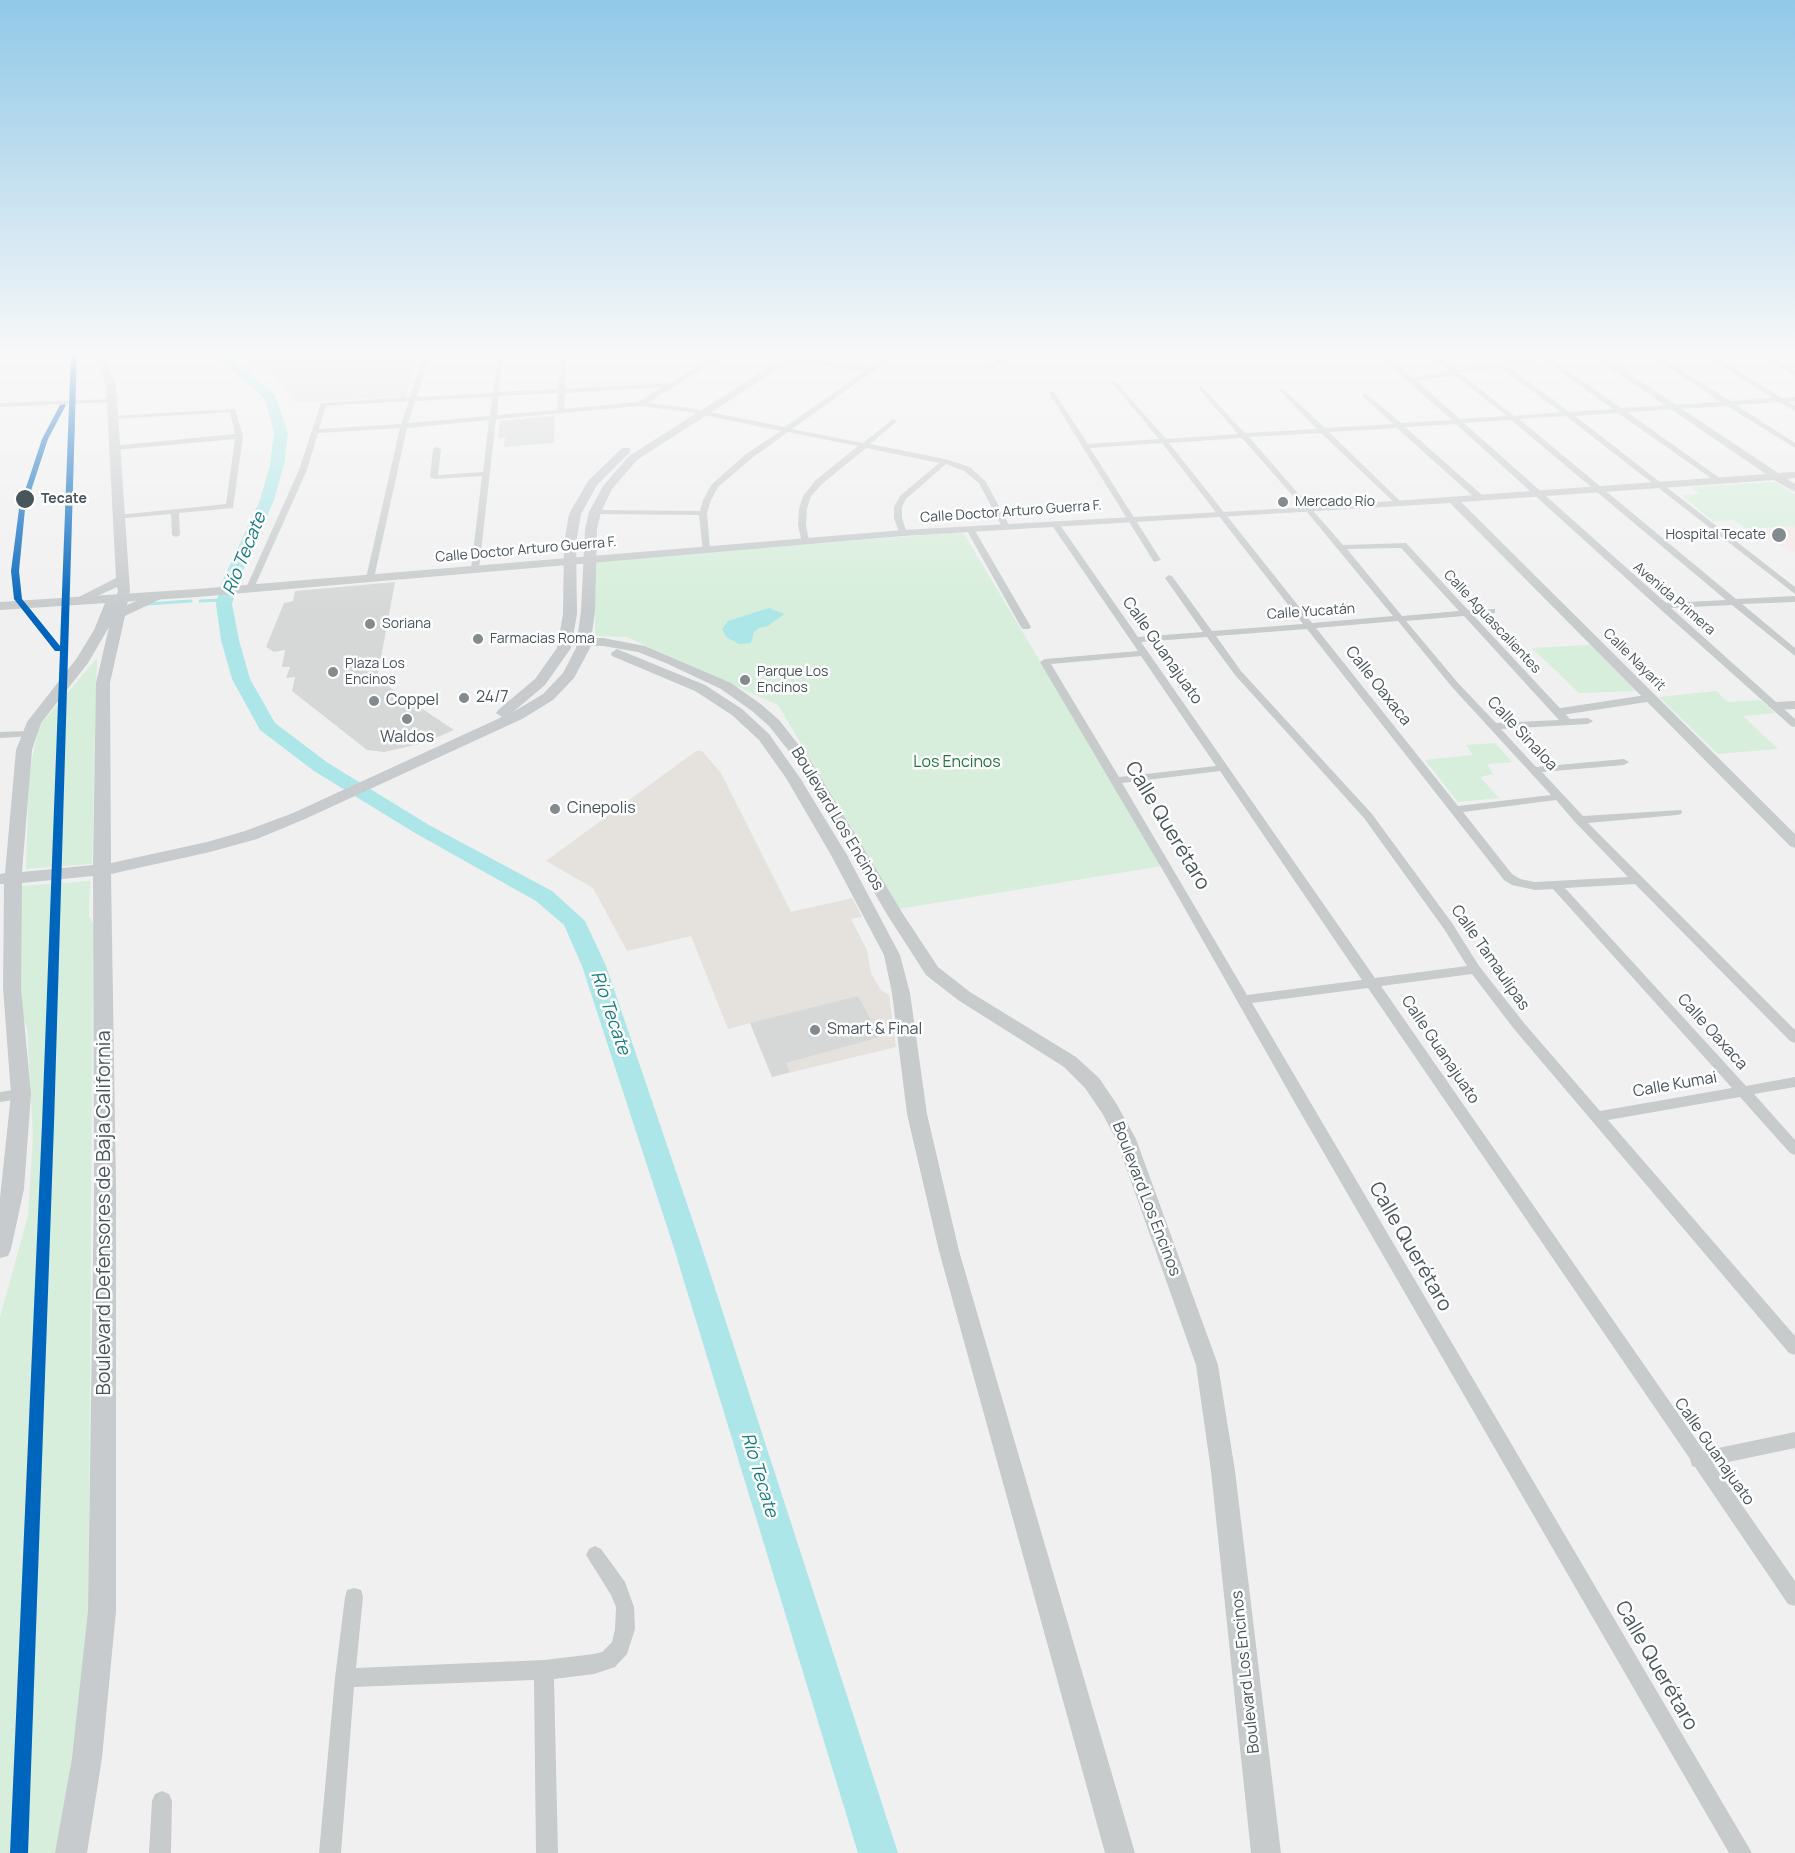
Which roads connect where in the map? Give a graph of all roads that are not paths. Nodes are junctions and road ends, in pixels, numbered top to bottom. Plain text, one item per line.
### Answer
1 (115, 438) edge
2 (213, 438) edge
3 (239, 438) edge
4 (312, 438) edge
5 (401, 438) edge
6 (490, 438) edge
7 (644, 438) edge
8 (664, 438) edge
9 (774, 438) edge
10 (836, 438) edge
11 (871, 438) edge
12 (1082, 438) edge
13 (1162, 438) edge
14 (1204, 438) edge
15 (1245, 438) edge
16 (1332, 438) edge
17 (1414, 438) edge
18 (1476, 438) edge
19 (1538, 438) edge
20 (1598, 438) edge
21 (1659, 438) edge
22 (1720, 438) edge
23 (1164, 441) junction
24 (864, 444) junction
25 (1087, 446) junction
26 (115, 448) junction
27 (437, 449) dead end
28 (945, 461) junction
29 (485, 474) junction
30 (1795, 475) edge
31 (1775, 476) junction
32 (1718, 481) junction
33 (1657, 484) junction
34 (1598, 488) junction
35 (1795, 489) edge
36 (1536, 493) junction
37 (1479, 497) junction
38 (1452, 499) junction
39 (1397, 503) junction
40 (1310, 510) junction
41 (175, 512) junction
42 (595, 512) junction
43 (703, 513) junction
44 (1223, 514) junction
45 (118, 517) junction
46 (1133, 519) junction
47 (1055, 524) junction
48 (1006, 527) junction
49 (970, 529) junction
50 (903, 533) junction
51 (176, 535) dead end
52 (805, 541) junction
53 (1342, 547) junction
54 (706, 550) junction
55 (590, 560) junction
56 (1157, 560) dead end
57 (570, 561) junction
58 (475, 569) junction
59 (370, 578) junction
60 (1169, 579) dead end
61 (250, 588) junction
62 (1795, 591) edge
63 (162, 595) joint
64 (117, 597) junction
65 (1795, 599) edge
66 (78, 601) junction
67 (1735, 603) junction
68 (0, 606) edge
69 (1662, 606) junction
70 (1491, 611) dead end
71 (1465, 613) junction
72 (1401, 618) junction
73 (1310, 625) junction
74 (1026, 627) dead end
75 (1210, 633) junction
76 (1134, 640) junction
77 (575, 645) junction
78 (1143, 653) junction
79 (1795, 653) edge
80 (1650, 698) junction
81 (1795, 705) edge
82 (1775, 706) junction
83 (1557, 712) junction
84 (1588, 721) dead end
85 (1567, 722) junction
86 (1795, 724) edge
87 (1494, 726) junction
88 (29, 734) junction
89 (0, 735) edge
90 (1624, 762) dead end
91 (1222, 768) junction
92 (1534, 770) junction
93 (802, 776) junction
94 (1115, 781) junction
95 (1558, 797) junction
96 (1454, 810) junction
97 (1677, 812) dead end
98 (1580, 820) junction
99 (1795, 828) edge
100 (1781, 829) junction
101 (1795, 843) edge
102 (102, 870) junction
103 (6, 878) edge
104 (1637, 880) junction
105 (1556, 885) junction
106 (1475, 969) junction
107 (1374, 983) junction
108 (1243, 1000) junction
109 (7, 1015) edge
110 (1795, 1038) edge
111 (1795, 1082) edge
112 (1743, 1091) junction
113 (21, 1094) junction
114 (0, 1097) edge
115 (1598, 1117) junction
116 (1795, 1149) edge
117 (0, 1249) edge
118 (1795, 1348) edge
119 (1795, 1440) edge
120 (1698, 1460) junction
121 (595, 1555) dead end
122 (354, 1597) dead end
123 (1795, 1597) edge
124 (544, 1670) junction
125 (345, 1678) junction
126 (162, 1801) dead end
127 (71, 1853) edge
128 (160, 1853) edge
129 (330, 1853) edge
130 (547, 1853) edge
131 (1120, 1853) edge
132 (1266, 1853) edge
133 (1741, 1853) edge

1 - 26 main road, Boulevard Defensores de Baja California
2 - 26 street
3 - 41 street
4 - 61 street
5 - 59 street
6 - 29 street
7 - 57 main road
8 - 42 main road
9 - 43 street
10 - 24 street
11 - 24 street
12 - 25 street
13 - 23 street, Calle Oaxaca
14 - 23 street
15 - 40 street, Calle Sinaloa
16 - 39 street
17 - 37 street
18 - 36 street, Avenida Primera
19 - 34 street
20 - 33 street
21 - 32 street
22 - 31 street
23 - 25 street
23 - 44 street, Calle Oaxaca
24 - 28 street
24 - 52 street
25 - 46 street
26 - 45 main road, Boulevard Defensores de Baja California
27 - 29 street
28 - 48 street
28 - 50 street
29 - 58 street
30 - 31 street, Calle Doctor Arturo Guerra F.
31 - 32 street, Calle Doctor Arturo Guerra F.
31 - 35 street
32 - 33 street, Calle Doctor Arturo Guerra F.
33 - 34 street, Calle Doctor Arturo Guerra F.
33 - 62 street
34 - 36 street, Calle Doctor Arturo Guerra F.
34 - 67 street
36 - 37 street, Calle Doctor Arturo Guerra F.
36 - 69 street, Avenida Primera
37 - 38 street, Calle Doctor Arturo Guerra F.
38 - 39 street, Calle Doctor Arturo Guerra F.
38 - 80 street, Calle Nayarit
39 - 40 street, Calle Doctor Arturo Guerra F.
40 - 44 street, Calle Doctor Arturo Guerra F.
40 - 53 street, Calle Sinaloa
41 - 45 street
41 - 51 street
42 - 43 street
42 - 55 main road
43 - 54 street
44 - 46 street, Calle Doctor Arturo Guerra F.
44 - 73 street, Calle Oaxaca
45 - 64 main road, Boulevard Defensores de Baja California
46 - 47 street, Calle Doctor Arturo Guerra F.
46 - 56 street
47 - 48 street, Calle Doctor Arturo Guerra F.
47 - 76 street, Calle Guanajuato
48 - 49 street, Calle Doctor Arturo Guerra F.
49 - 50 street, Calle Doctor Arturo Guerra F.
49 - 74 street
50 - 52 street, Calle Doctor Arturo Guerra F.
52 - 54 street, Calle Doctor Arturo Guerra F.
53 - 71 street, Calle Aguascalientes
53 - 72 street, Calle Sinaloa
54 - 55 street, Calle Doctor Arturo Guerra F.
55 - 57 street, Calle Doctor Arturo Guerra F.
55 - 77 main road
57 - 58 street, Calle Doctor Arturo Guerra F.
57 - 77 main road
58 - 59 street, Calle Doctor Arturo Guerra F.
59 - 61 street, Calle Doctor Arturo Guerra F.
60 - 75 street, Calle Tamaulipas
61 - 63 street, Calle Doctor Arturo Guerra F.
63 - 64 main road
64 - 66 main road
64 - 66 main road
64 - 88 main road
64 - 102 main road, Boulevard Defensores de Baja California
65 - 67 street
66 - 68 street
67 - 69 street
67 - 79 street
69 - 82 street, Avenida Primera
70 - 71 street, Calle Yucatán
71 - 72 street, Calle Yucatán
71 - 83 street, Calle Aguascalientes
72 - 73 street, Calle Yucatán
72 - 87 street, Calle Sinaloa
73 - 75 street, Calle Yucatán
73 - 96 street, Calle Oaxaca
75 - 76 street, Calle Yucatán
75 - 106 street, Calle Tamaulipas
76 - 78 street, Calle Guanajuato
77 - 93 street, Boulevard Los Encinos
77 - 102 main road
78 - 91 street, Calle Guanajuato
78 - 94 street, Calle Querétaro
80 - 83 street
80 - 100 street, Calle Nayarit
81 - 82 street
82 - 86 street, Avenida Primera
83 - 85 street, Calle Aguascalientes
84 - 85 street
85 - 87 street
87 - 92 street, Calle Sinaloa
88 - 89 street
88 - 103 main road
90 - 92 street
91 - 94 street
91 - 107 street, Calle Guanajuato
92 - 95 street, Calle Sinaloa
93 - 131 street, Boulevard Los Encinos
93 - 132 street, Boulevard Los Encinos
94 - 108 street, Calle Querétaro
95 - 96 street
95 - 98 street, Calle Sinaloa
96 - 105 street, Calle Oaxaca
97 - 98 street
98 - 104 street, Calle Sinaloa
99 - 100 street
100 - 101 street, Calle Nayarit
102 - 103 main road
102 - 127 main road, Boulevard Defensores de Baja California
103 - 109 main road
104 - 105 street
104 - 110 street, Calle Sinaloa
105 - 112 street, Calle Oaxaca
106 - 107 street
106 - 115 street, Calle Tamaulipas
107 - 108 street
107 - 120 street, Calle Guanajuato
108 - 133 street, Calle Querétaro
109 - 113 main road
111 - 112 street, Calle Kumai
112 - 115 street, Calle Kumai
112 - 116 street, Calle Oaxaca
113 - 114 street
113 - 117 main road
115 - 118 street, Calle Tamaulipas
119 - 120 street
120 - 123 street, Calle Guanajuato
121 - 124 street
122 - 125 street
124 - 125 street
124 - 130 street
125 - 129 street
126 - 128 street

